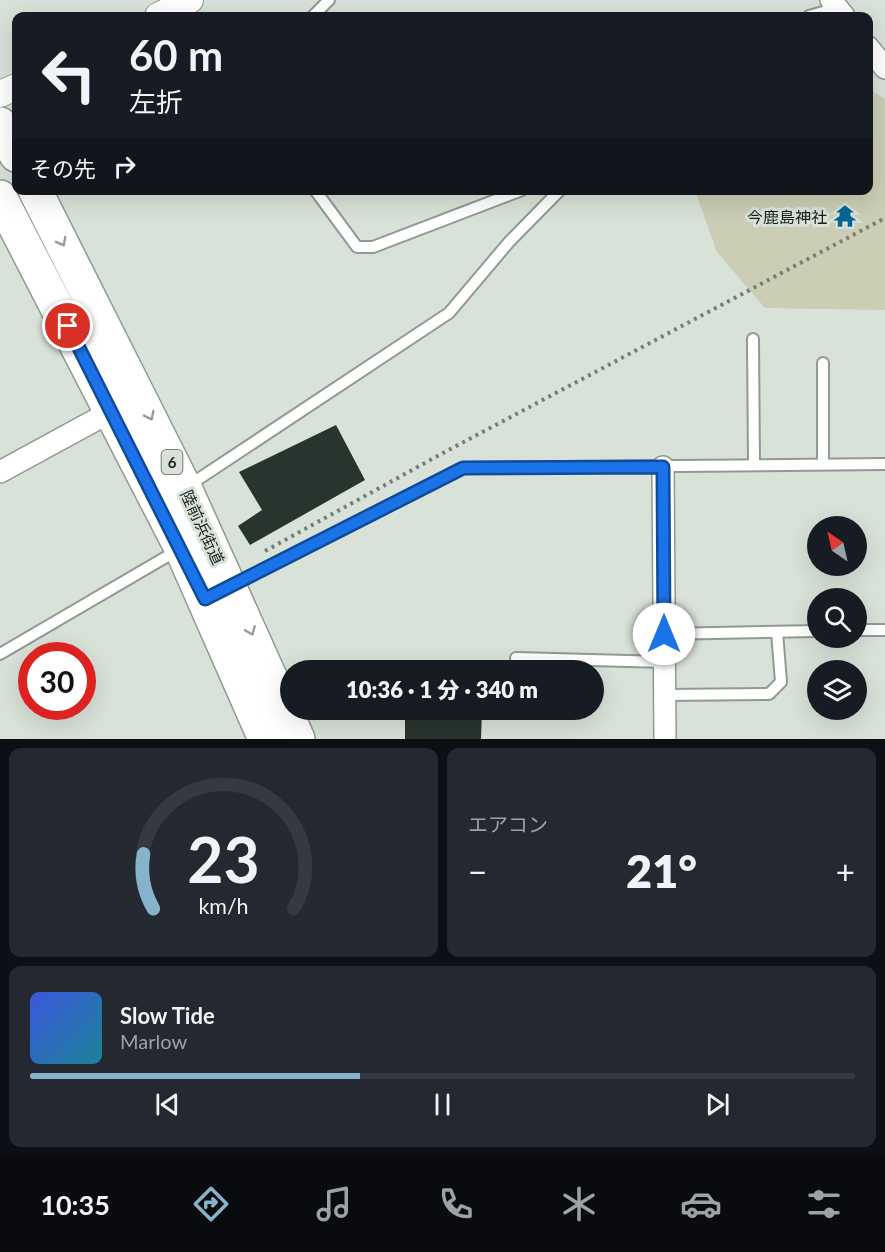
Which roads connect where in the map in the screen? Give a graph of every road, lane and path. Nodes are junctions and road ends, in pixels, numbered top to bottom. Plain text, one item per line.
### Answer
1 (190, 0) edge
2 (329, 0) edge
3 (166, 12) edge
4 (317, 12) edge
5 (873, 53) edge
6 (885, 68) edge
7 (0, 124) edge
8 (12, 147) edge
9 (38, 195) edge
10 (319, 195) edge
11 (509, 195) edge
12 (555, 195) edge
13 (0, 197) edge
14 (885, 218) edge
15 (753, 339) dead end
16 (823, 363) dead end
17 (112, 411) junction
18 (823, 464) junction
19 (885, 464) edge
20 (754, 465) junction
21 (663, 467) junction
22 (0, 472) edge
23 (185, 488) junction
24 (181, 548) junction
25 (258, 558) dead end
26 (218, 593) junction
27 (867, 630) edge
28 (885, 630) edge
29 (807, 631) edge
30 (777, 632) junction
31 (664, 634) junction
32 (0, 654) edge
33 (516, 658) dead end
34 (664, 662) junction
35 (665, 695) junction
36 (265, 739) edge
37 (298, 739) edge
38 (665, 739) edge

1 - 3 street
2 - 4 lane
5 - 6 street
7 - 8 highway
9 -> 23 highway, 陸前浜街道 / 6
10 - 11 lane
12 - 23 lane
13 - 17 highway, 陸前浜街道 / 6
14 - 25 path
15 - 20 lane
16 - 18 lane
17 - 22 street
17 - 24 highway, 陸前浜街道 / 6
18 - 19 lane
18 - 20 lane
20 - 21 lane
21 - 26 lane
21 - 31 street
23 - 26 highway, 陸前浜街道 / 6
24 - 26 highway, 陸前浜街道 / 6
24 - 32 lane
26 - 36 highway, 陸前浜街道 / 6
26 -> 37 highway, 陸前浜街道 / 6
27 - 28 lane
29 - 30 lane
30 - 31 lane
30 - 35 lane
31 - 34 street
33 - 34 lane
34 - 35 street
35 - 38 street

